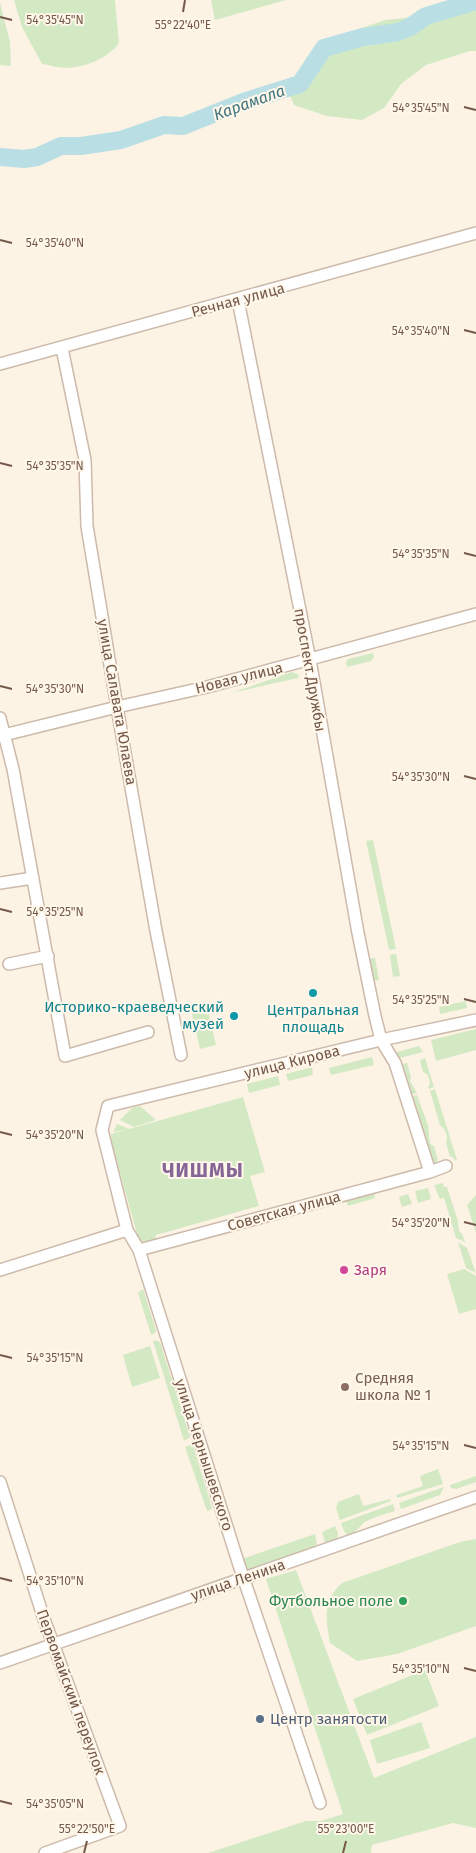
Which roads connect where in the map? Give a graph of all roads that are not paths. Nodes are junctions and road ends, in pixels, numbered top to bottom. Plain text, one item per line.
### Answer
1 (476, 233) edge
2 (238, 300) junction
3 (62, 348) junction
4 (0, 364) edge
5 (476, 614) edge
6 (310, 660) junction
7 (117, 707) junction
8 (0, 718) edge
9 (2, 736) edge
10 (33, 878) junction
11 (0, 883) edge
12 (48, 956) junction
13 (9, 964) dead end
14 (476, 1020) edge
15 (148, 1032) dead end
16 (382, 1040) junction
17 (181, 1055) dead end
18 (108, 1106) joint
19 (446, 1166) dead end
20 (430, 1172) junction
21 (126, 1230) junction
22 (139, 1250) junction
23 (0, 1270) edge
24 (0, 1482) edge
25 (476, 1497) edge
26 (244, 1578) junction
27 (53, 1645) junction
28 (0, 1663) edge
29 (320, 1803) dead end
30 (45, 1853) edge

1 - 2 street, Речная улица
2 - 3 street, Речная улица
2 - 6 street, проспект Дружбы
3 - 4 street, Речная улица
3 - 7 street, улица Салавата Юлаева
5 - 6 street, Новая улица
6 - 7 street, Новая улица
6 - 16 street, проспект Дружбы
7 - 9 street, Новая улица
7 - 17 street, улица Салавата Юлаева
8 - 9 street
9 - 10 street
10 - 11 street
10 - 12 street
12 - 13 street
12 - 15 street
14 - 16 street, улица Кирова
16 - 18 street, улица Кирова
16 - 20 street, проспект Дружбы
18 - 21 street, улица Чернышевского
19 - 20 street, Советская улица
20 - 22 street, Советская улица
21 - 22 street, улица Чернышевского
21 - 23 street
22 - 26 street, улица Чернышевского
24 - 27 street, Первомайский переулок
25 - 26 street, улица Ленина
26 - 27 street, улица Ленина
26 - 29 street, улица Чернышевского
27 - 28 street, улица Ленина
27 - 30 street, Первомайский переулок

